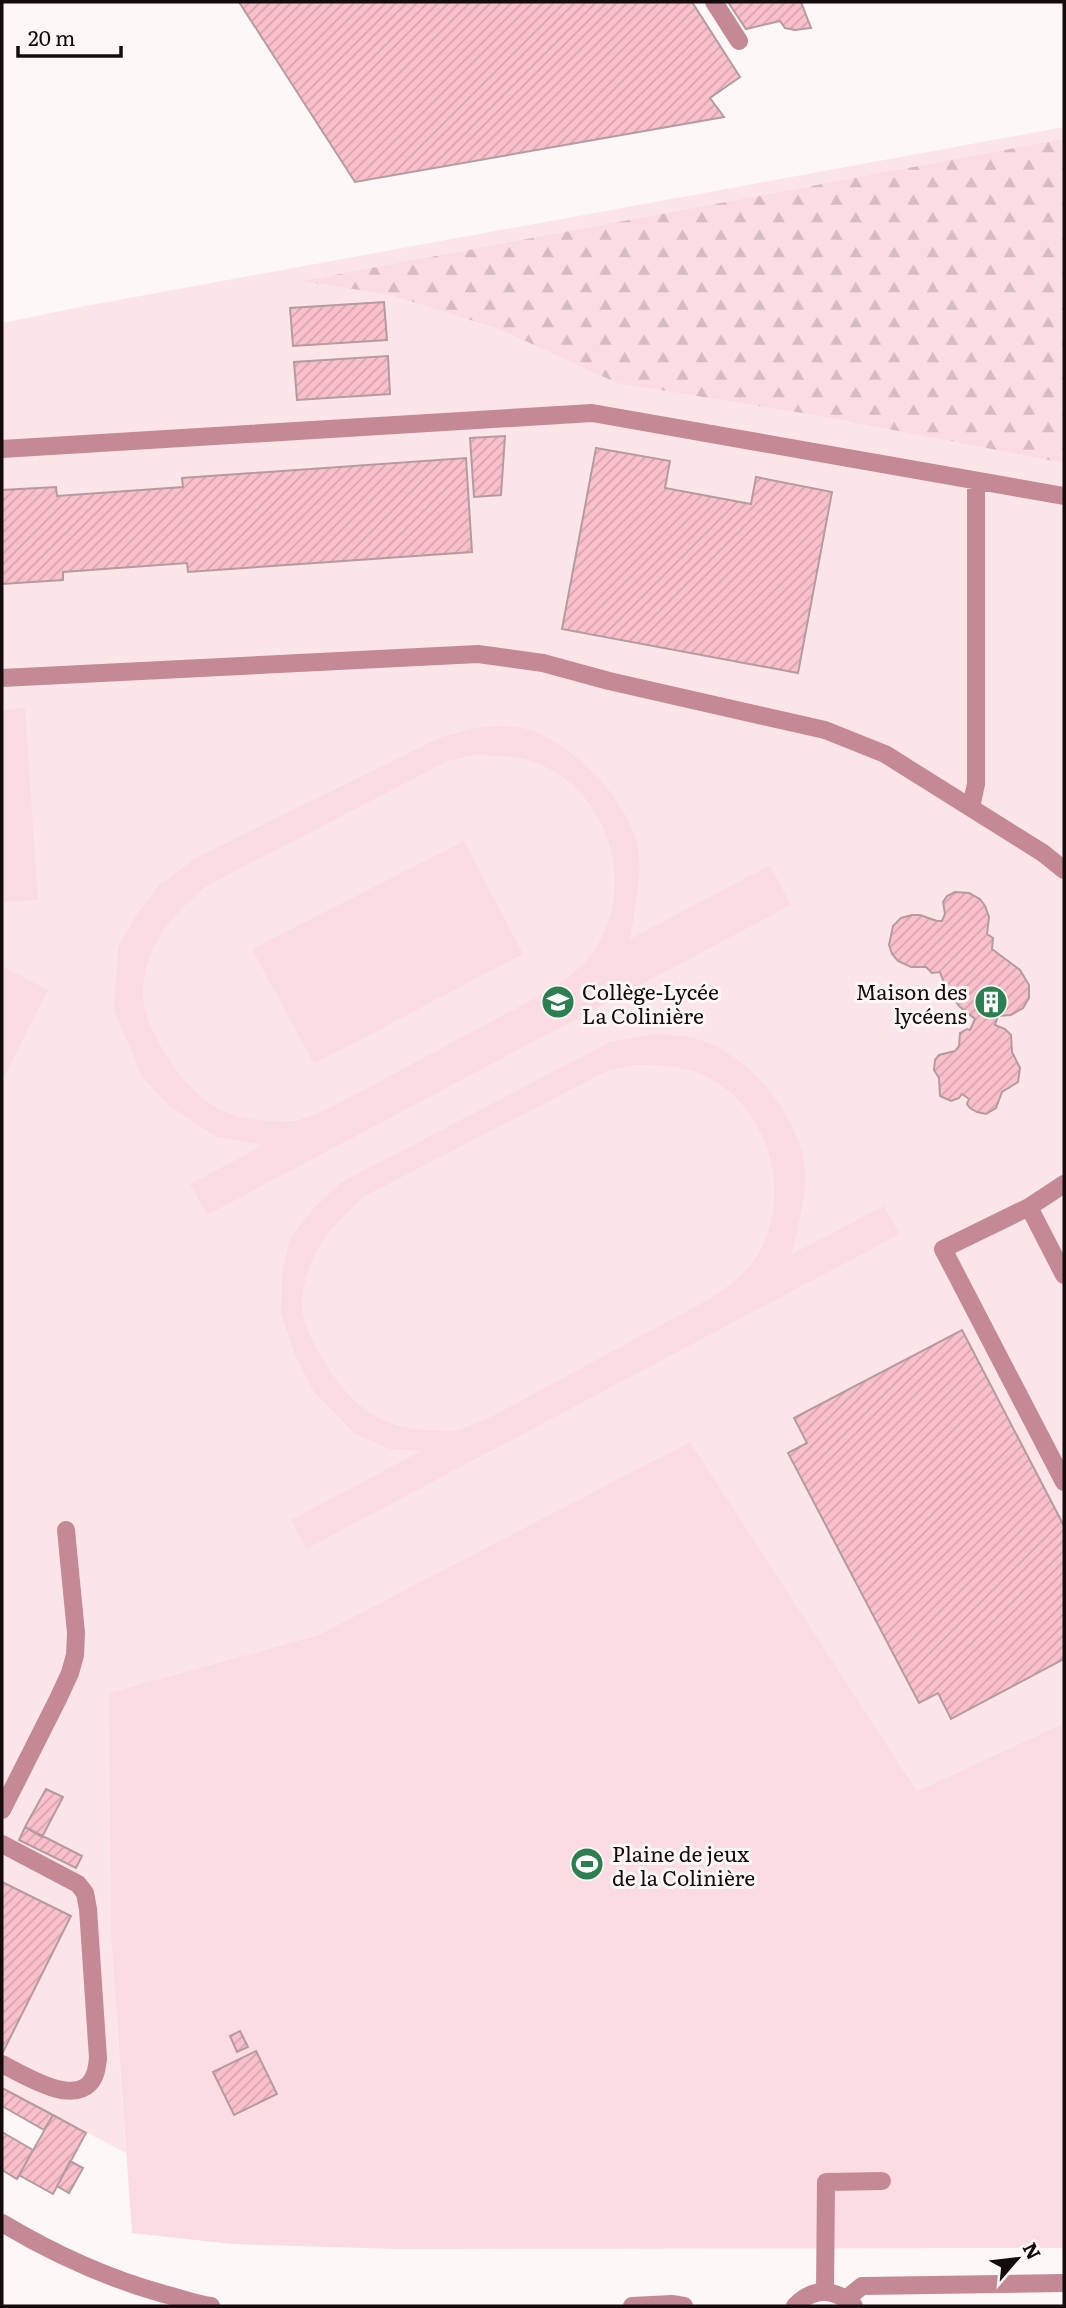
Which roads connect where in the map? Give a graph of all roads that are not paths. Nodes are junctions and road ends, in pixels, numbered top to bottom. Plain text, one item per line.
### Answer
1 (714, 2) edge
2 (739, 41) dead end
3 (2, 449) edge
4 (976, 481) junction
5 (1064, 496) edge
6 (2, 678) edge
7 (971, 807) junction
8 (1064, 870) edge
9 (1064, 1184) edge
10 (1029, 1208) junction
11 (1064, 1275) edge
12 (1064, 1482) edge
13 (66, 1530) dead end
14 (2, 1810) edge
15 (2, 1844) edge
16 (2, 2064) edge
17 (882, 2181) dead end
18 (2, 2223) edge
19 (1064, 2283) edge
20 (825, 2291) junction
21 (850, 2302) edge
22 (211, 2306) edge
23 (632, 2306) edge
24 (684, 2306) edge
25 (795, 2306) edge

1 - 2 street
3 - 4 street
4 - 5 street
4 - 7 street
6 - 7 street
7 - 8 street
9 - 10 street
10 - 11 street
10 - 12 street
13 - 14 street
15 - 16 street
17 - 20 street
18 - 22 street
19 - 21 street
20 - 21 street
20 - 25 street
23 - 24 street

